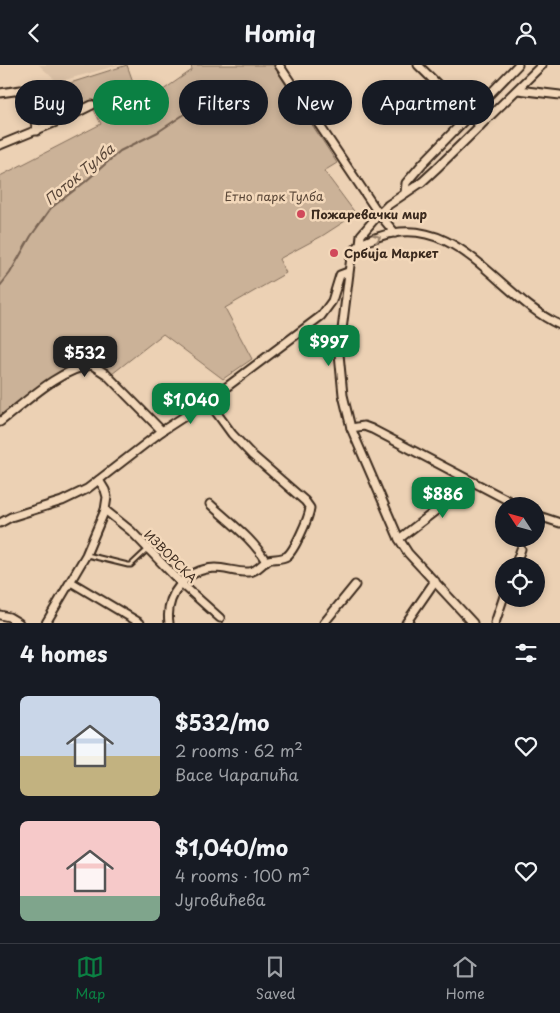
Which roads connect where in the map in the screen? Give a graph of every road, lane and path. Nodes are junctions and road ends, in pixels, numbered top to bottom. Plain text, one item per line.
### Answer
1 (279, 65) edge
2 (418, 65) edge
3 (518, 65) edge
4 (542, 65) edge
5 (433, 80) edge
6 (494, 90) edge
7 (518, 90) junction
8 (0, 93) edge
9 (560, 95) edge
10 (92, 105) dead end
11 (460, 125) edge
12 (480, 126) joint
13 (36, 131) junction
14 (0, 145) edge
15 (405, 193) junction
16 (379, 214) junction
17 (395, 233) junction
18 (360, 245) junction
19 (348, 272) junction
20 (560, 325) edge
21 (208, 401) junction
22 (0, 422) edge
23 (351, 428) junction
24 (162, 431) junction
25 (99, 480) junction
26 (473, 482) junction
27 (502, 497) edge
28 (210, 504) dead end
29 (105, 510) junction
30 (545, 518) edge
31 (0, 523) edge
32 (560, 523) edge
33 (399, 539) junction
34 (149, 549) junction
35 (521, 549) dead end
36 (86, 555) junction
37 (518, 557) edge
38 (266, 562) junction
39 (435, 581) junction
40 (71, 582) junction
41 (181, 583) junction
42 (355, 585) dead end
43 (500, 607) edge
44 (0, 615) edge
45 (220, 618) dead end
46 (168, 622) edge
47 (19, 623) edge
48 (46, 623) edge
49 (140, 623) edge
50 (324, 623) edge
51 (406, 623) edge
52 (473, 623) edge
53 (495, 623) edge

1 - 16 street
2 - 5 street
3 - 6 street
4 - 7 street
7 - 9 street
7 - 12 street
8 - 13 street
10 - 13 street
11 - 15 street
12 - 15 street
13 - 14 street
15 - 16 street
16 - 17 street
16 - 18 street
18 -> 17 street
17 - 20 street
18 - 19 street
19 - 21 street
19 - 23 street
21 - 24 street
21 - 38 street
22 - 24 street
23 - 26 street
23 - 33 street
24 - 25 street
25 - 29 street
25 - 31 street
26 - 27 street
26 - 33 street
28 - 38 street
29 - 34 street, ИЗВОРСКА
29 - 36 street
30 - 32 street
33 - 39 street
34 - 36 lane
34 - 41 street, ИЗВОРСКА
35 - 37 street
36 - 40 street
38 - 41 street
39 - 51 street
39 - 52 street
40 - 48 street
40 - 49 street
41 - 45 street, ИЗВОРСКА
41 - 46 street
42 - 50 street
43 - 53 street
44 - 47 street

